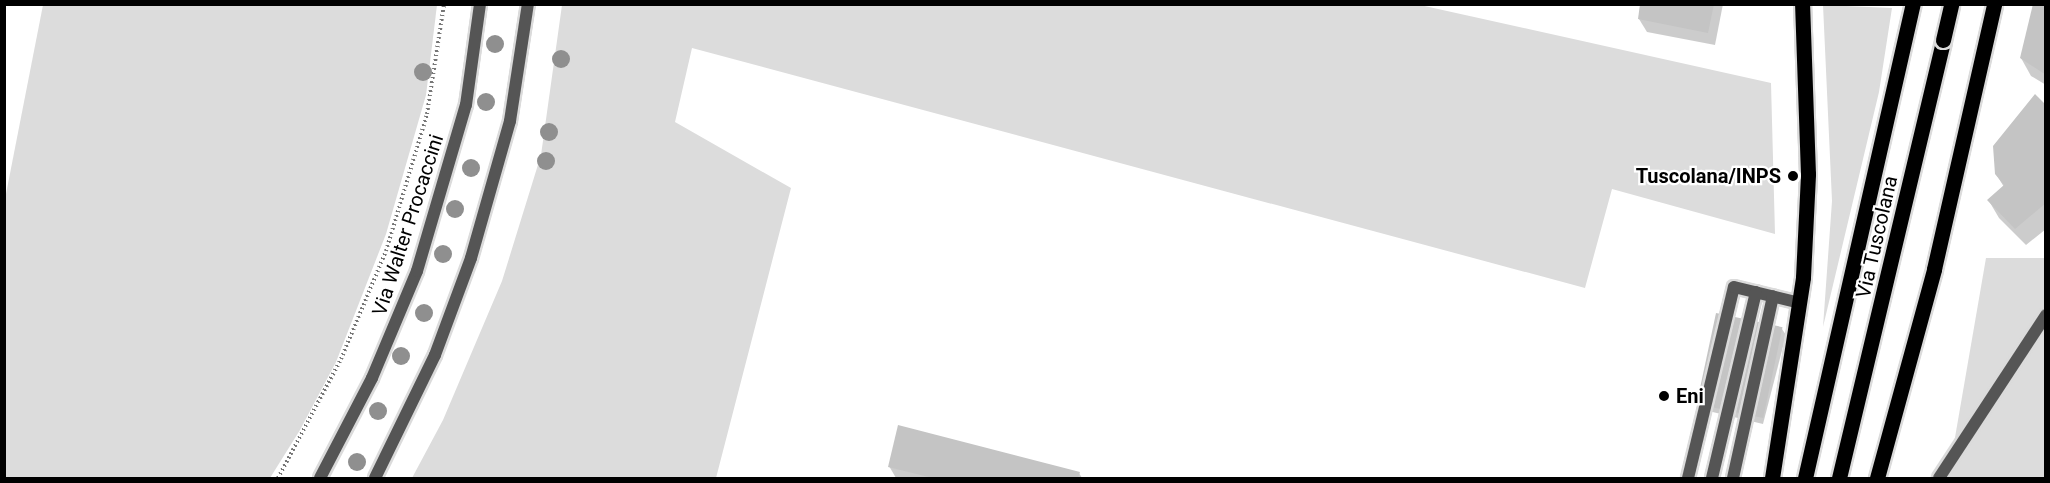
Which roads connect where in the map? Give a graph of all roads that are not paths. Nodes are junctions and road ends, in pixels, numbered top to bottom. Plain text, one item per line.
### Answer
1 (480, 4) edge
2 (528, 4) edge
3 (1802, 4) edge
4 (1913, 4) edge
5 (1951, 4) edge
6 (1994, 4) edge
7 (1756, 292) junction
8 (1773, 296) junction
9 (1800, 303) junction
10 (2046, 315) edge
11 (320, 478) edge
12 (375, 478) edge
13 (1688, 478) edge
14 (1712, 478) edge
15 (1733, 478) edge
16 (1772, 478) edge
17 (1805, 478) edge
18 (1839, 478) edge
19 (1877, 478) edge
20 (1939, 478) edge

1 - 11 street, Via Walter Procaccini
2 - 12 street
3 - 9 main road
4 - 17 main road, Via Tuscolana
5 - 18 main road, Via Tuscolana, bridge
6 - 19 main road
7 - 8 street
7 - 13 street
7 - 14 street
8 - 9 street
8 - 15 street
9 - 16 main road
10 - 20 street

